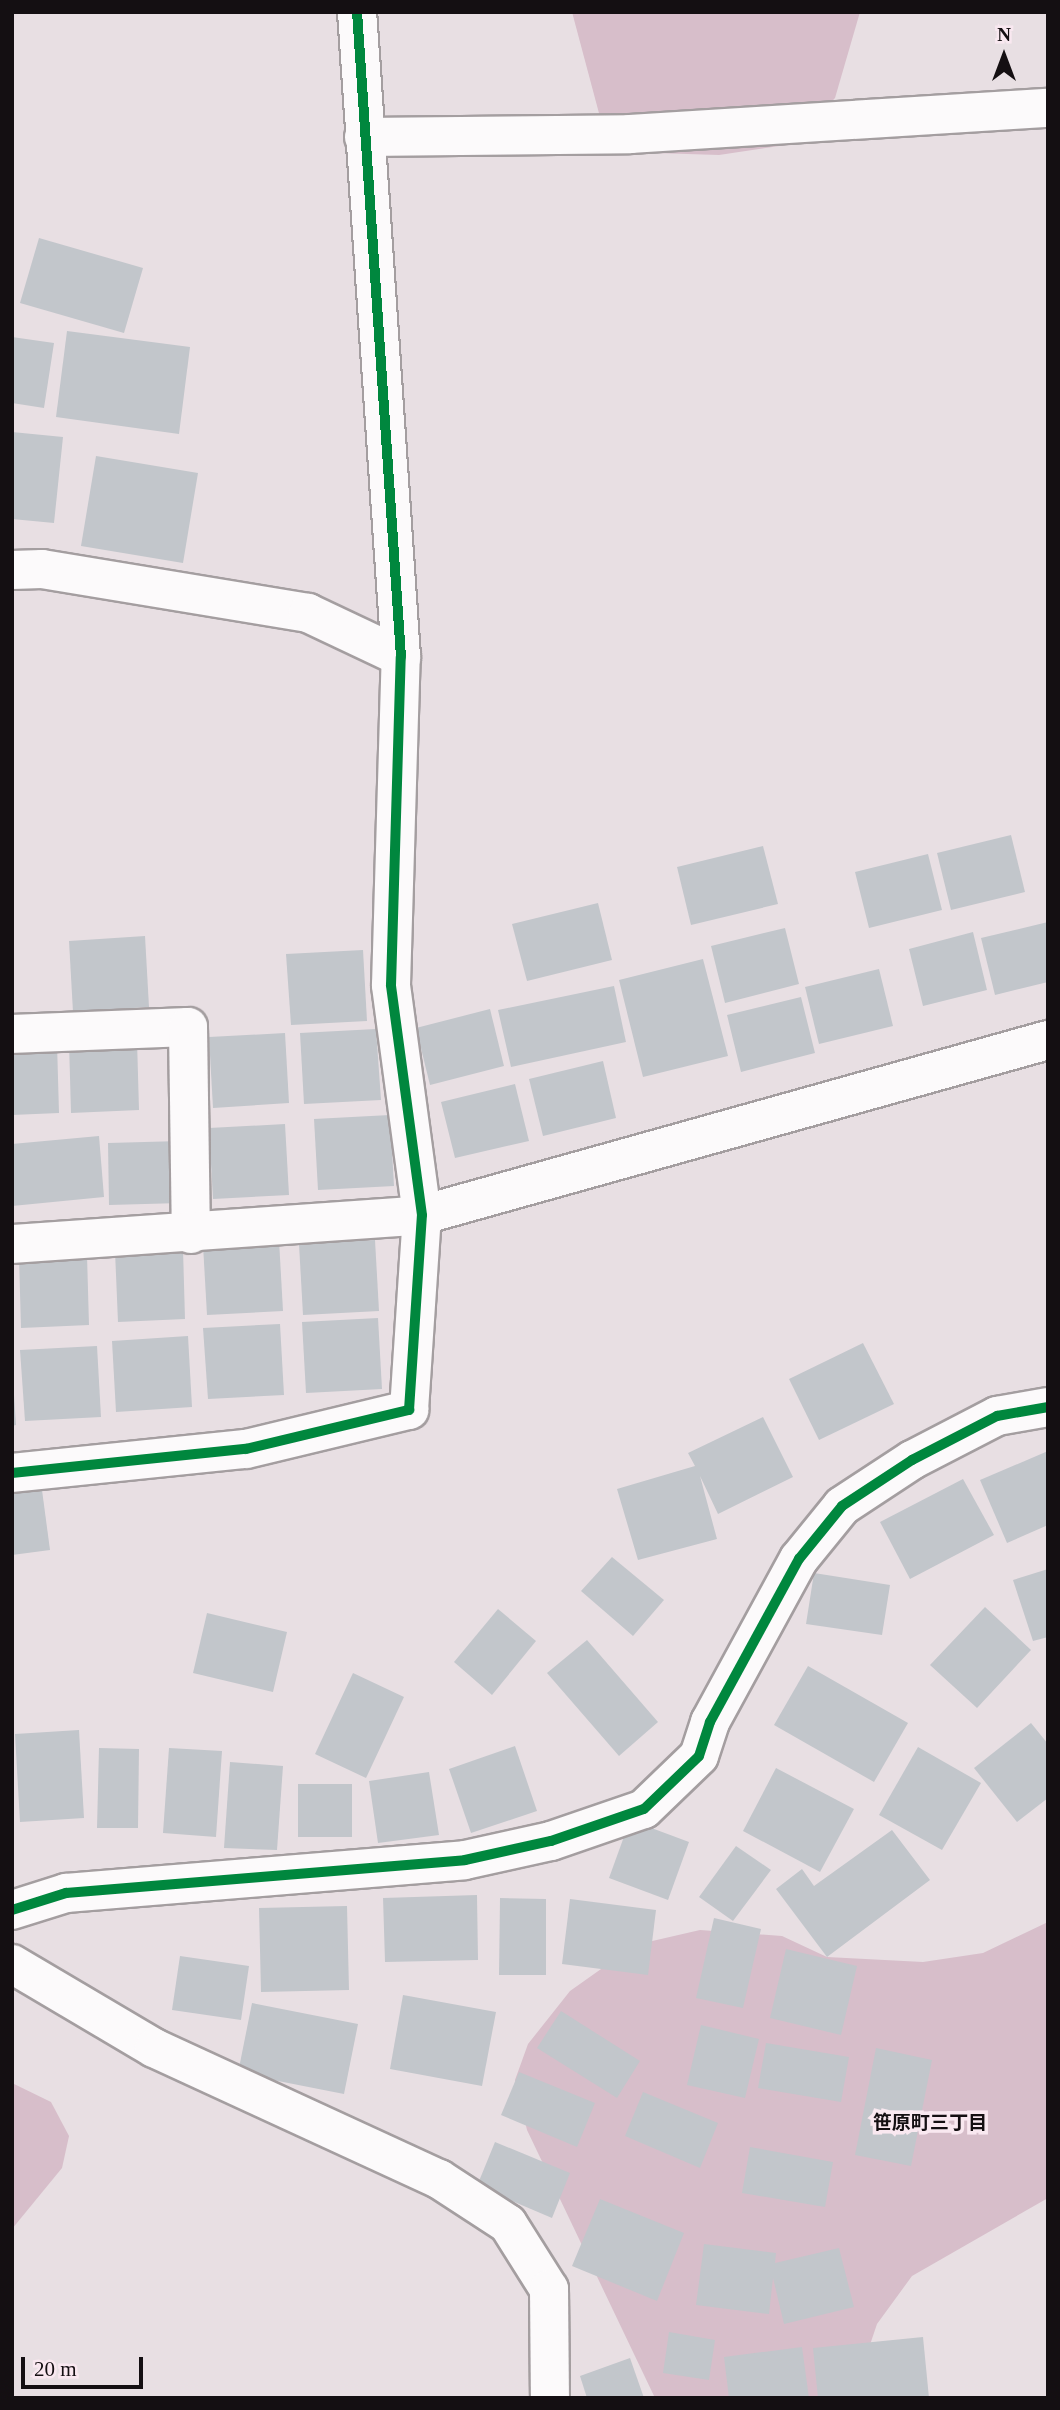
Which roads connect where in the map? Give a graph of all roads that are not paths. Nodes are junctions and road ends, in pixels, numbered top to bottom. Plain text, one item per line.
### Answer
1 (357, 12) edge
2 (1048, 108) edge
3 (364, 137) junction
4 (12, 570) edge
5 (401, 657) junction
6 (12, 1034) edge
7 (1048, 1040) edge
8 (422, 1215) junction
9 (191, 1234) junction
10 (12, 1244) edge
11 (1048, 1407) edge
12 (12, 1473) edge
13 (12, 1910) edge
14 (12, 1964) edge
15 (550, 2398) edge

1 - 3 street
2 - 3 street
3 - 5 street
4 - 5 street
5 - 8 street
6 - 9 street
7 - 8 street
8 - 9 street
8 - 12 street
9 - 10 street
11 - 13 street
14 - 15 street

